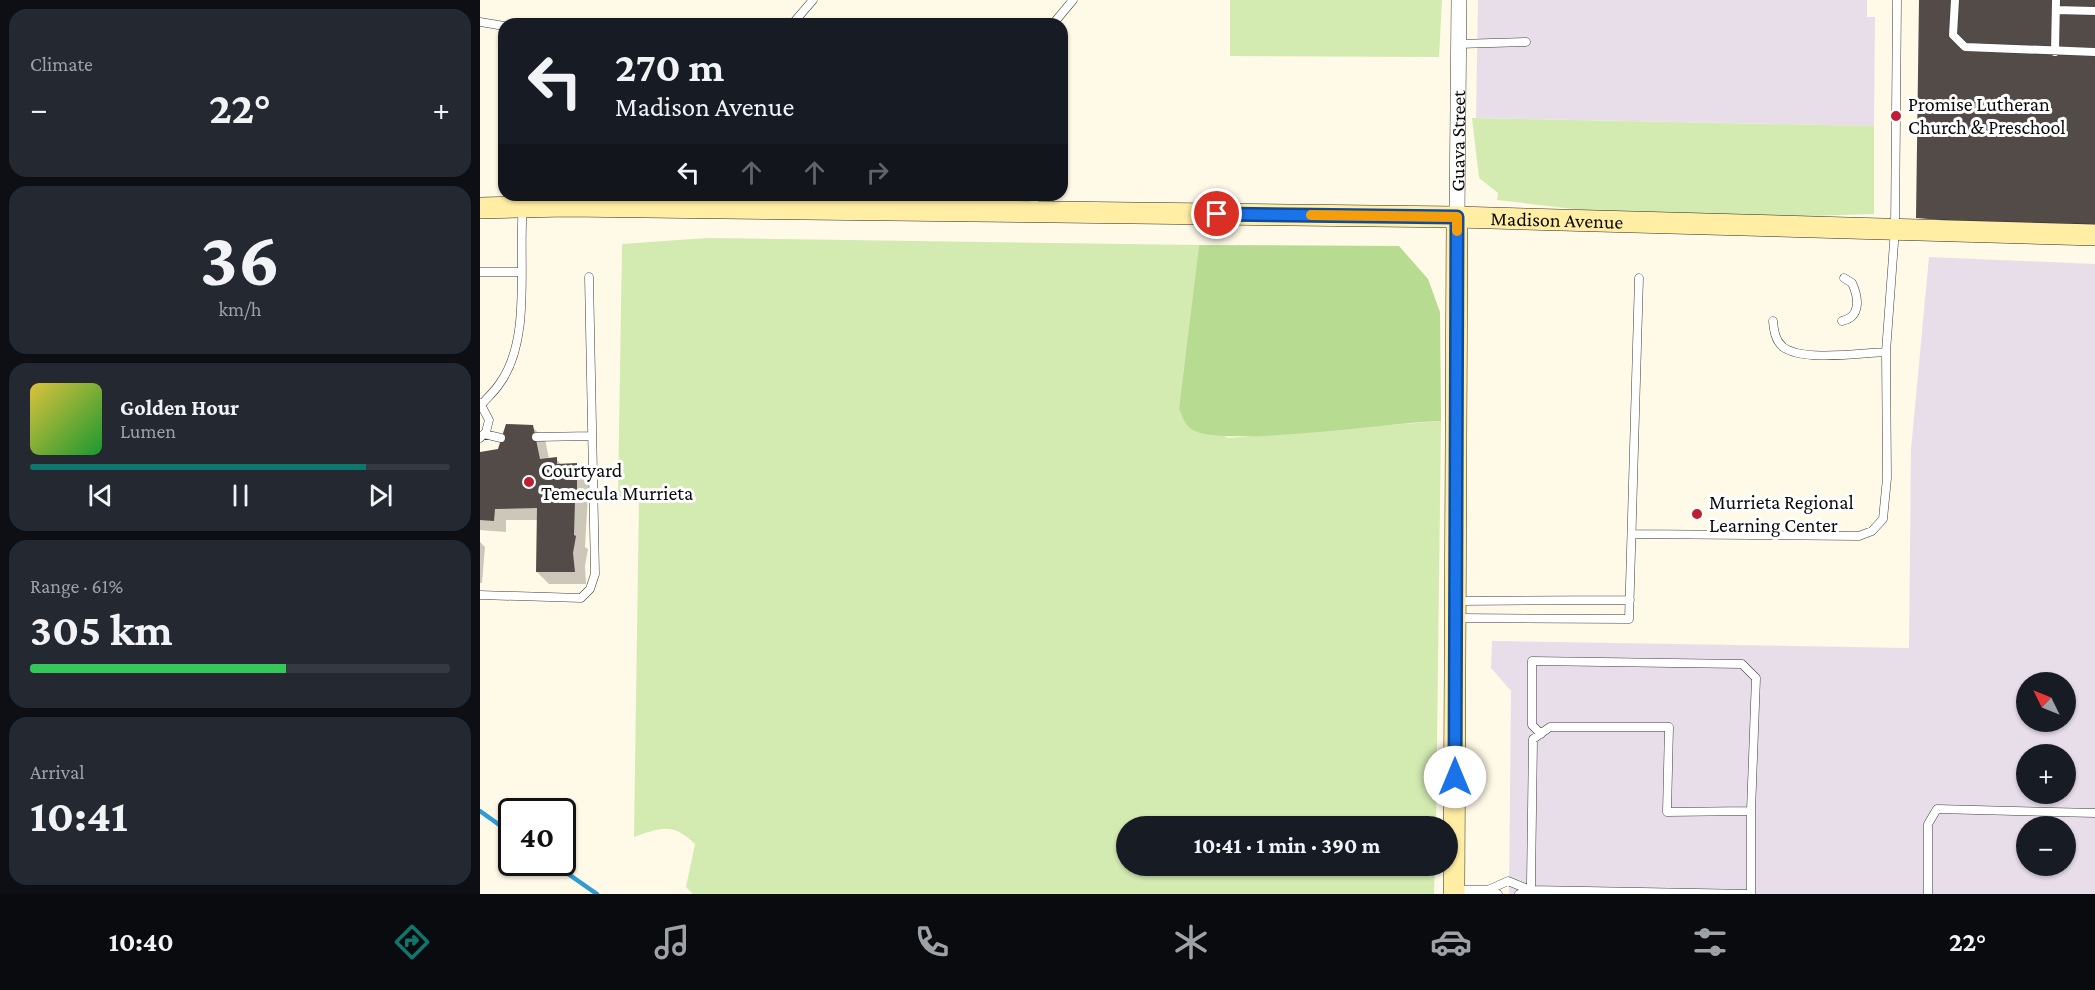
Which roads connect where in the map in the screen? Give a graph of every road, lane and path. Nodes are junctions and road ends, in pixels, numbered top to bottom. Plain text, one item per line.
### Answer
1 (813, 0) edge
2 (1073, 0) edge
3 (1459, 0) edge
4 (1897, 0) edge
5 (1955, 0) edge
6 (2056, 0) edge
7 (2056, 10) junction
8 (2095, 11) edge
9 (797, 18) edge
10 (1058, 18) edge
11 (480, 22) edge
12 (498, 25) edge
13 (1526, 42) dead end
14 (1458, 44) junction
15 (2055, 52) junction
16 (2095, 52) edge
17 (523, 201) edge
18 (1034, 203) edge
19 (480, 208) edge
20 (1457, 217) junction
21 (1895, 230) junction
22 (2095, 235) edge
23 (480, 272) edge
24 (520, 272) junction
25 (590, 277) dead end
26 (1639, 278) dead end
27 (1844, 278) dead end
28 (1773, 321) dead end
29 (1842, 321) dead end
30 (1886, 352) junction
31 (481, 404) edge
32 (482, 436) edge
33 (592, 436) junction
34 (536, 437) dead end
35 (501, 438) dead end
36 (1632, 534) junction
37 (480, 595) edge
38 (1630, 600) junction
39 (1456, 609) junction
40 (1541, 734) junction
41 (1751, 811) junction
42 (2095, 813) edge
43 (1488, 890) junction
44 (1454, 892) edge
45 (1531, 892) edge
46 (1498, 894) edge
47 (1519, 894) edge
48 (1928, 894) edge

1 - 9 lane
2 - 10 lane
3 - 14 street, Guava Street
4 - 21 lane
5 - 15 lane
6 - 7 lane
7 - 8 lane
7 - 15 lane
11 - 12 lane
13 - 14 lane
14 - 20 street, Guava Street
15 - 16 lane
17 - 18 street, Madison Avenue
17 - 19 street, Madison Avenue
17 - 24 lane
18 - 20 street, Madison Avenue
20 - 21 street, Madison Avenue
20 - 39 street, Guava Street
21 - 22 street, Madison Avenue
21 - 30 lane
23 - 24 lane
24 - 31 lane
25 - 33 lane
26 - 36 lane
27 - 29 lane
28 - 30 lane
30 - 36 lane
31 - 32 lane
32 - 35 lane
33 - 34 lane
33 - 37 lane
36 - 38 lane
38 - 39 lane
38 - 39 lane
39 - 44 street, Guava Street
40 - 41 lane
40 - 41 lane
40 - 45 lane
41 - 45 lane
42 - 48 lane
43 - 44 lane
43 - 45 lane
43 - 46 lane
45 - 47 lane

